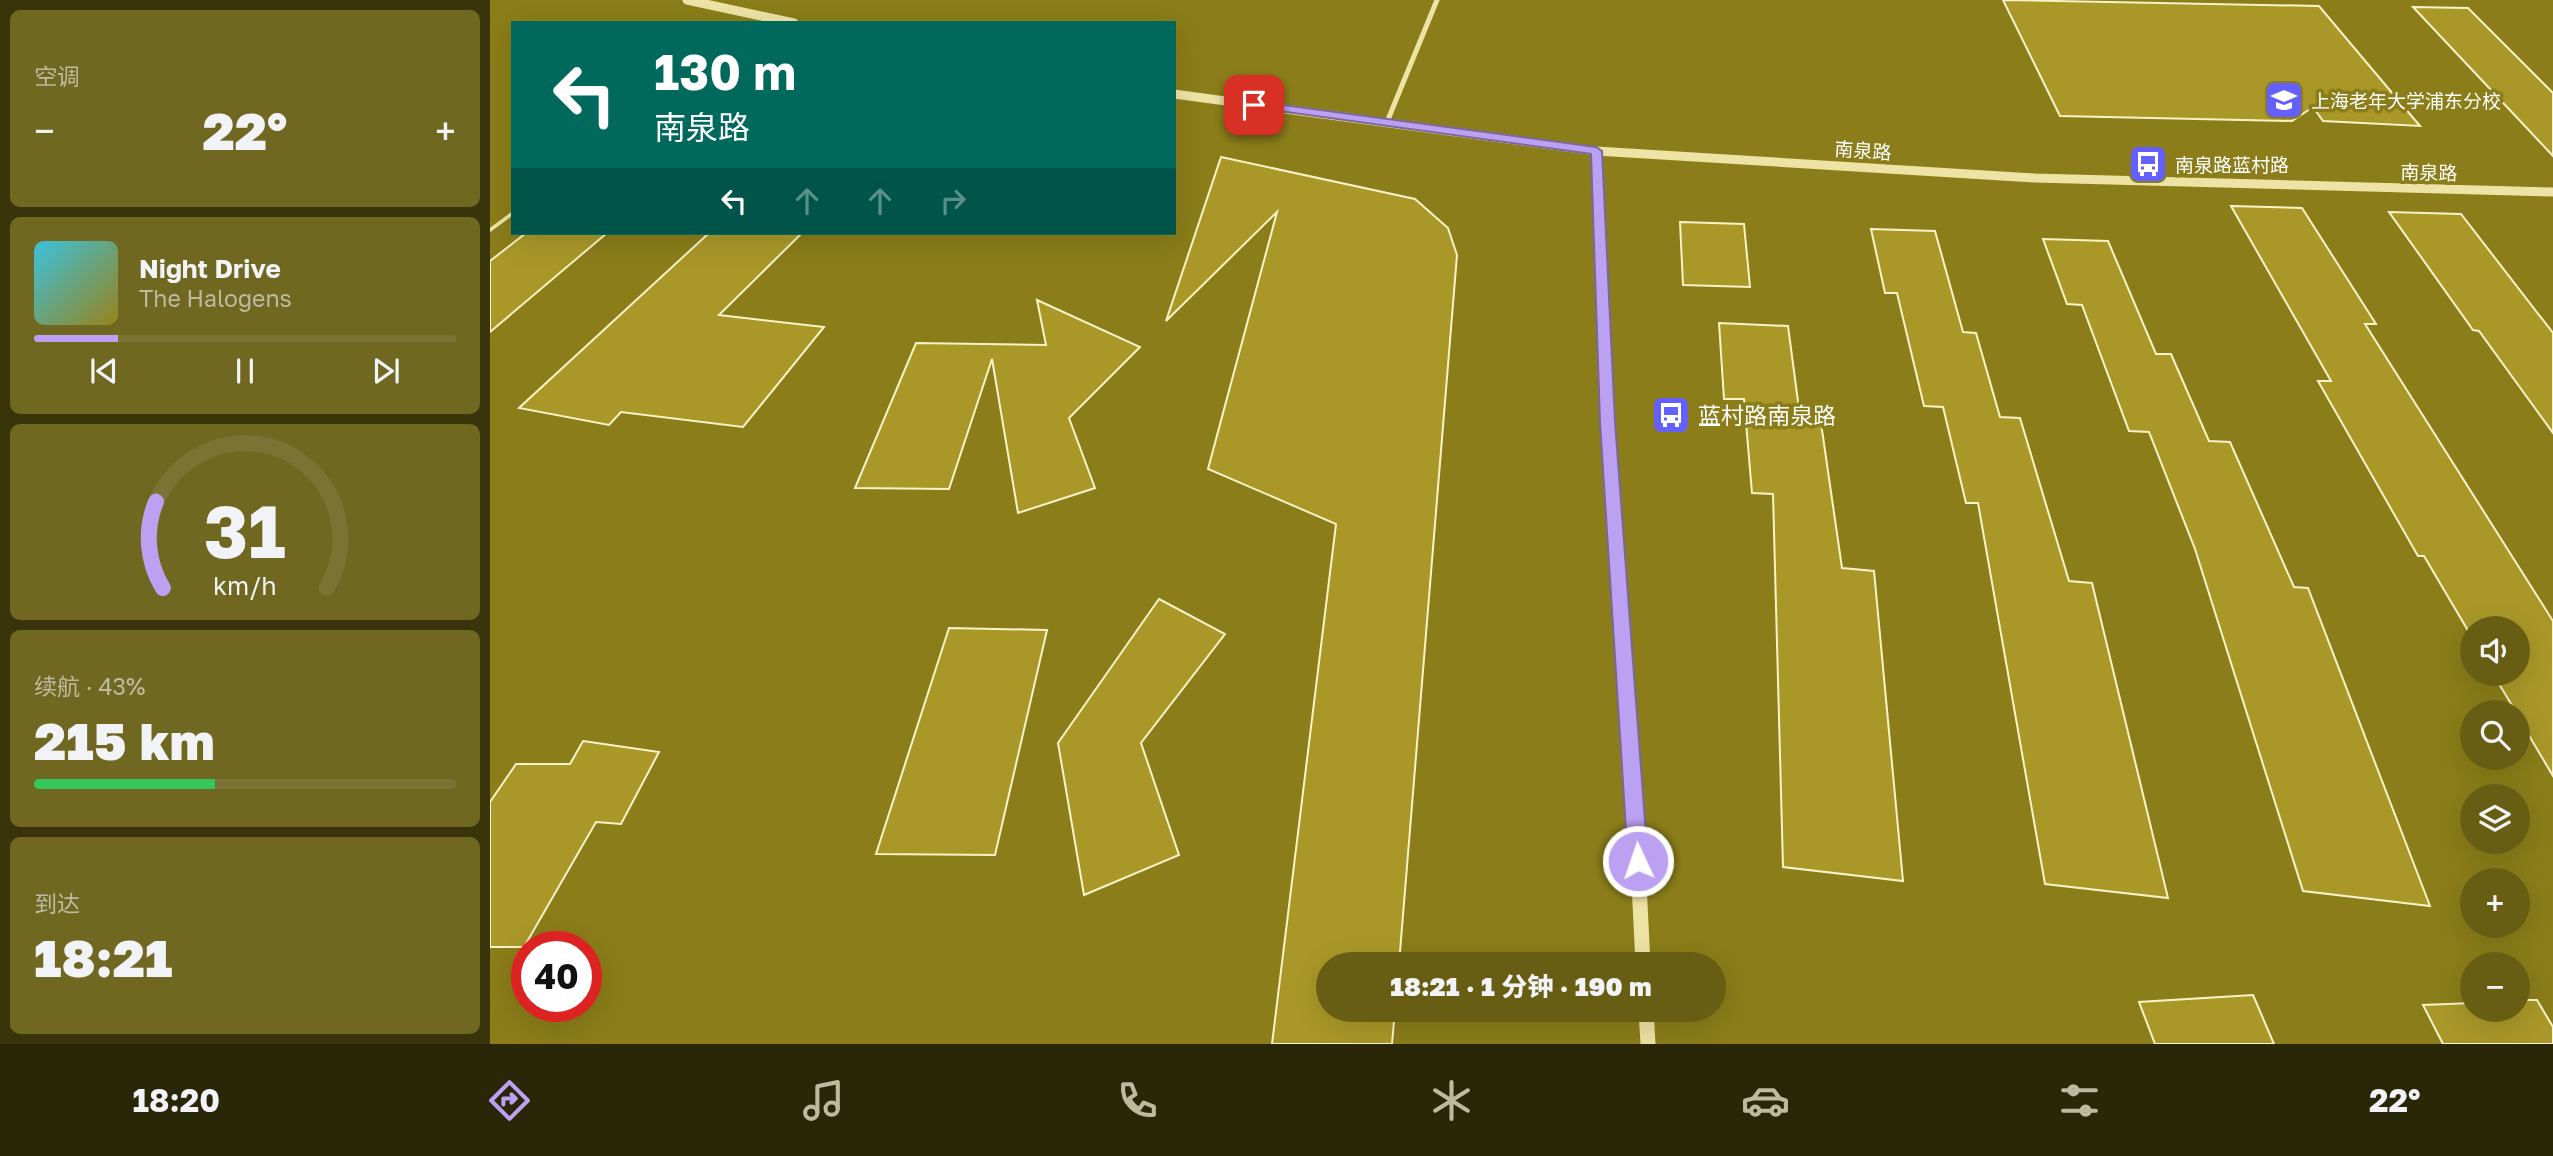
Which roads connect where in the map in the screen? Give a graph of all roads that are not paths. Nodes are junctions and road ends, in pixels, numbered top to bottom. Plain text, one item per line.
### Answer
1 (687, 0) edge
2 (1437, 0) edge
3 (707, 2) edge
4 (765, 20) edge
5 (1176, 94) edge
6 (1387, 122) junction
7 (1596, 151) junction
8 (2553, 192) edge
9 (511, 214) edge
10 (490, 230) edge
11 (1642, 952) edge
12 (1647, 1022) edge
13 (1648, 1044) edge

1 - 3 street
2 - 6 street
3 - 4 street
5 - 6 street, 南泉路
6 - 7 street, 南泉路
7 - 8 street, 南泉路
7 - 11 street
9 - 10 lane
12 - 13 street

